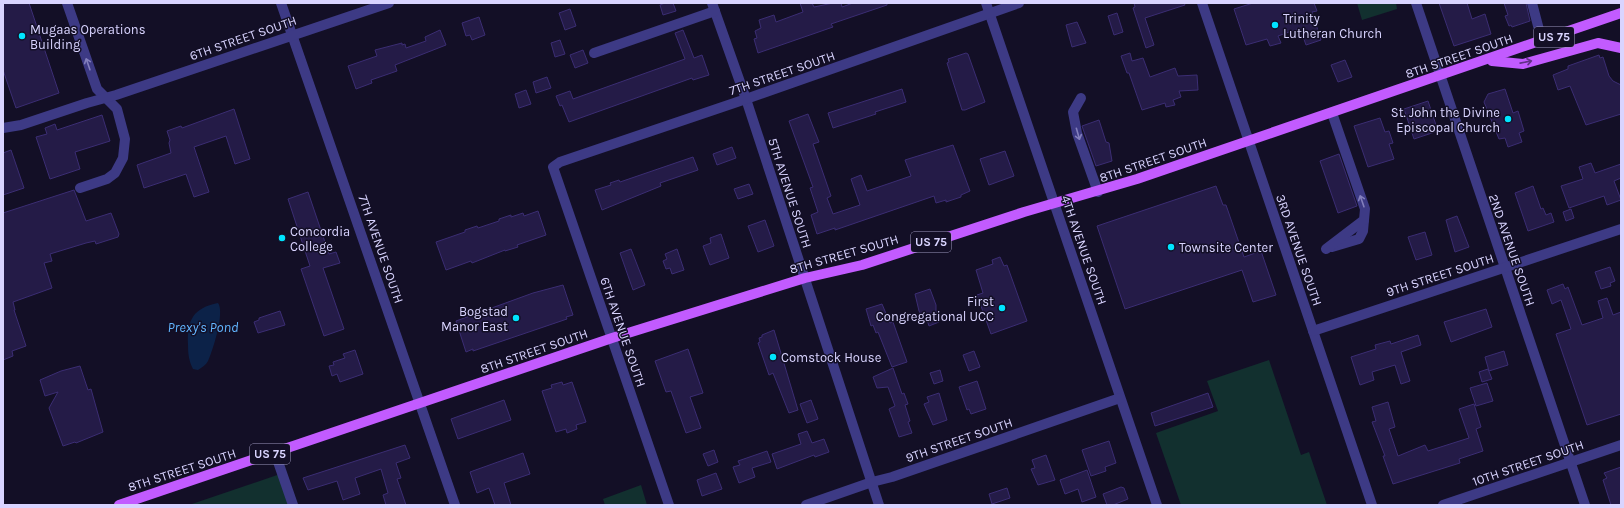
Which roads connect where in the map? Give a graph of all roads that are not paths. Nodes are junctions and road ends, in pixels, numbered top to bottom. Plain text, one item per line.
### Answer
1 (67, 3) edge
2 (281, 3) edge
3 (389, 3) edge
4 (986, 3) edge
5 (1020, 3) edge
6 (1202, 3) edge
7 (1416, 3) edge
8 (1532, 3) edge
9 (713, 7) edge
10 (989, 13) junction
11 (1621, 13) edge
12 (292, 36) junction
13 (1542, 41) junction
14 (1621, 48) edge
15 (594, 53) dead end
16 (1488, 60) junction
17 (1440, 77) junction
18 (106, 98) junction
19 (1082, 98) dead end
20 (746, 99) junction
21 (1332, 113) junction
22 (3, 128) edge
23 (1249, 141) junction
24 (553, 167) joint
25 (80, 188) dead end
26 (1098, 192) junction
27 (1054, 203) junction
28 (1621, 229) edge
29 (1326, 249) dead end
30 (1504, 268) junction
31 (805, 278) junction
32 (1313, 331) junction
33 (612, 338) junction
34 (1120, 398) junction
35 (421, 403) junction
36 (1621, 445) edge
37 (275, 453) junction
38 (1570, 462) junction
39 (872, 482) junction
40 (119, 505) edge
41 (293, 505) edge
42 (455, 505) edge
43 (669, 505) edge
44 (806, 505) edge
45 (880, 505) edge
46 (1157, 505) edge
47 (1372, 505) edge
48 (1443, 505) edge
49 (1585, 505) edge

18 -> 1 street
2 - 12 street, 7TH AVENUE SOUTH
3 - 12 street, 6TH STREET SOUTH
4 - 10 street, 4TH AVENUE SOUTH
5 - 10 street, 7TH STREET SOUTH
6 - 23 street, 3RD AVENUE SOUTH
7 - 17 street, 2ND AVENUE SOUTH
8 - 13 street
9 - 15 street
9 - 20 street, 5TH AVENUE SOUTH
10 - 20 street, 7TH STREET SOUTH
10 - 27 street, 4TH AVENUE SOUTH
11 - 13 main road, 8TH STREET SOUTH / US 75
12 - 18 street, 6TH STREET SOUTH
12 - 35 street, 7TH AVENUE SOUTH
13 - 16 main road, 8TH STREET SOUTH / US 75
16 -> 14 main road
16 - 17 main road, 8TH STREET SOUTH / US 75
17 - 21 main road, 8TH STREET SOUTH / US 75
17 - 30 street, 2ND AVENUE SOUTH
18 - 22 street, 6TH STREET SOUTH
18 - 25 street
19 -> 26 street
20 - 24 street, 7TH STREET SOUTH
20 - 31 street, 5TH AVENUE SOUTH
21 - 23 main road, 8TH STREET SOUTH / US 75
29 -> 21 street
23 - 26 main road, 8TH STREET SOUTH / US 75
23 - 32 street, 3RD AVENUE SOUTH
24 - 33 street, 6TH AVENUE SOUTH
26 - 27 main road, 8TH STREET SOUTH / US 75
27 - 31 main road, 8TH STREET SOUTH / US 75
27 - 34 street, 4TH AVENUE SOUTH
28 - 30 street, 9TH STREET SOUTH
30 - 32 street, 9TH STREET SOUTH
30 - 38 street, 2ND AVENUE SOUTH
31 - 33 main road, 8TH STREET SOUTH / US 75
31 - 39 street, 5TH AVENUE SOUTH
32 - 47 street, 3RD AVENUE SOUTH
33 - 35 main road, 8TH STREET SOUTH / US 75
33 - 43 street, 6TH AVENUE SOUTH
34 - 39 street, 9TH STREET SOUTH
34 - 46 street, 4TH AVENUE SOUTH
35 - 37 main road, 8TH STREET SOUTH / US 75
35 - 42 street, 7TH AVENUE SOUTH
36 - 38 street, 10TH STREET SOUTH
37 - 40 main road, 8TH STREET SOUTH / US 75
37 - 41 street
38 - 48 street, 10TH STREET SOUTH
38 - 49 street, 2ND AVENUE SOUTH
39 - 44 street, 9TH STREET SOUTH
39 - 45 street, 5TH AVENUE SOUTH

